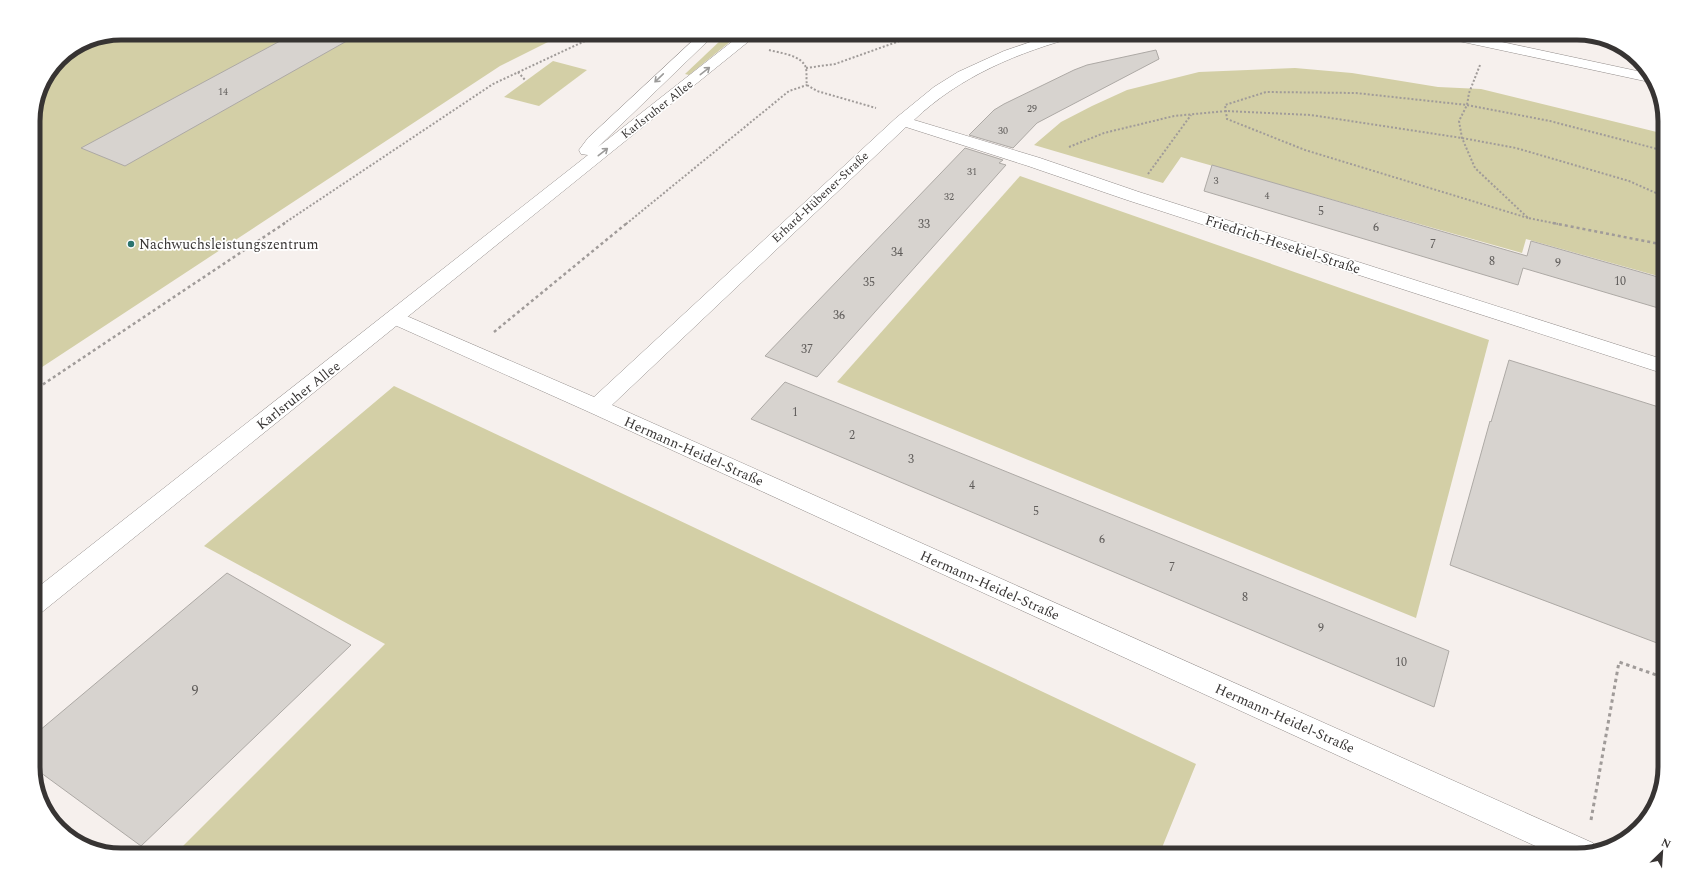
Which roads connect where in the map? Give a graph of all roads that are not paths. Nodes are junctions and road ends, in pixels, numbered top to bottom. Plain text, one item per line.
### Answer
1 (701, 40) edge
2 (743, 40) edge
3 (1045, 40) edge
4 (1498, 40) edge
5 (1645, 77) edge
6 (908, 116) junction
7 (561, 185) junction
8 (395, 318) junction
9 (1658, 365) edge
10 (596, 407) junction
11 (40, 599) edge
12 (1572, 848) edge

1 -> 7 street, Karlsruher Allee
7 -> 2 street, Karlsruher Allee
3 - 6 street, Erhard-Hübener-Straße
4 - 5 street
6 - 9 street, Friedrich-Hesekiel-Straße
6 - 10 street, Erhard-Hübener-Straße
7 - 8 street, Karlsruher Allee
8 - 10 street, Hermann-Heidel-Straße
8 - 11 street, Karlsruher Allee
10 - 12 street, Hermann-Heidel-Straße

